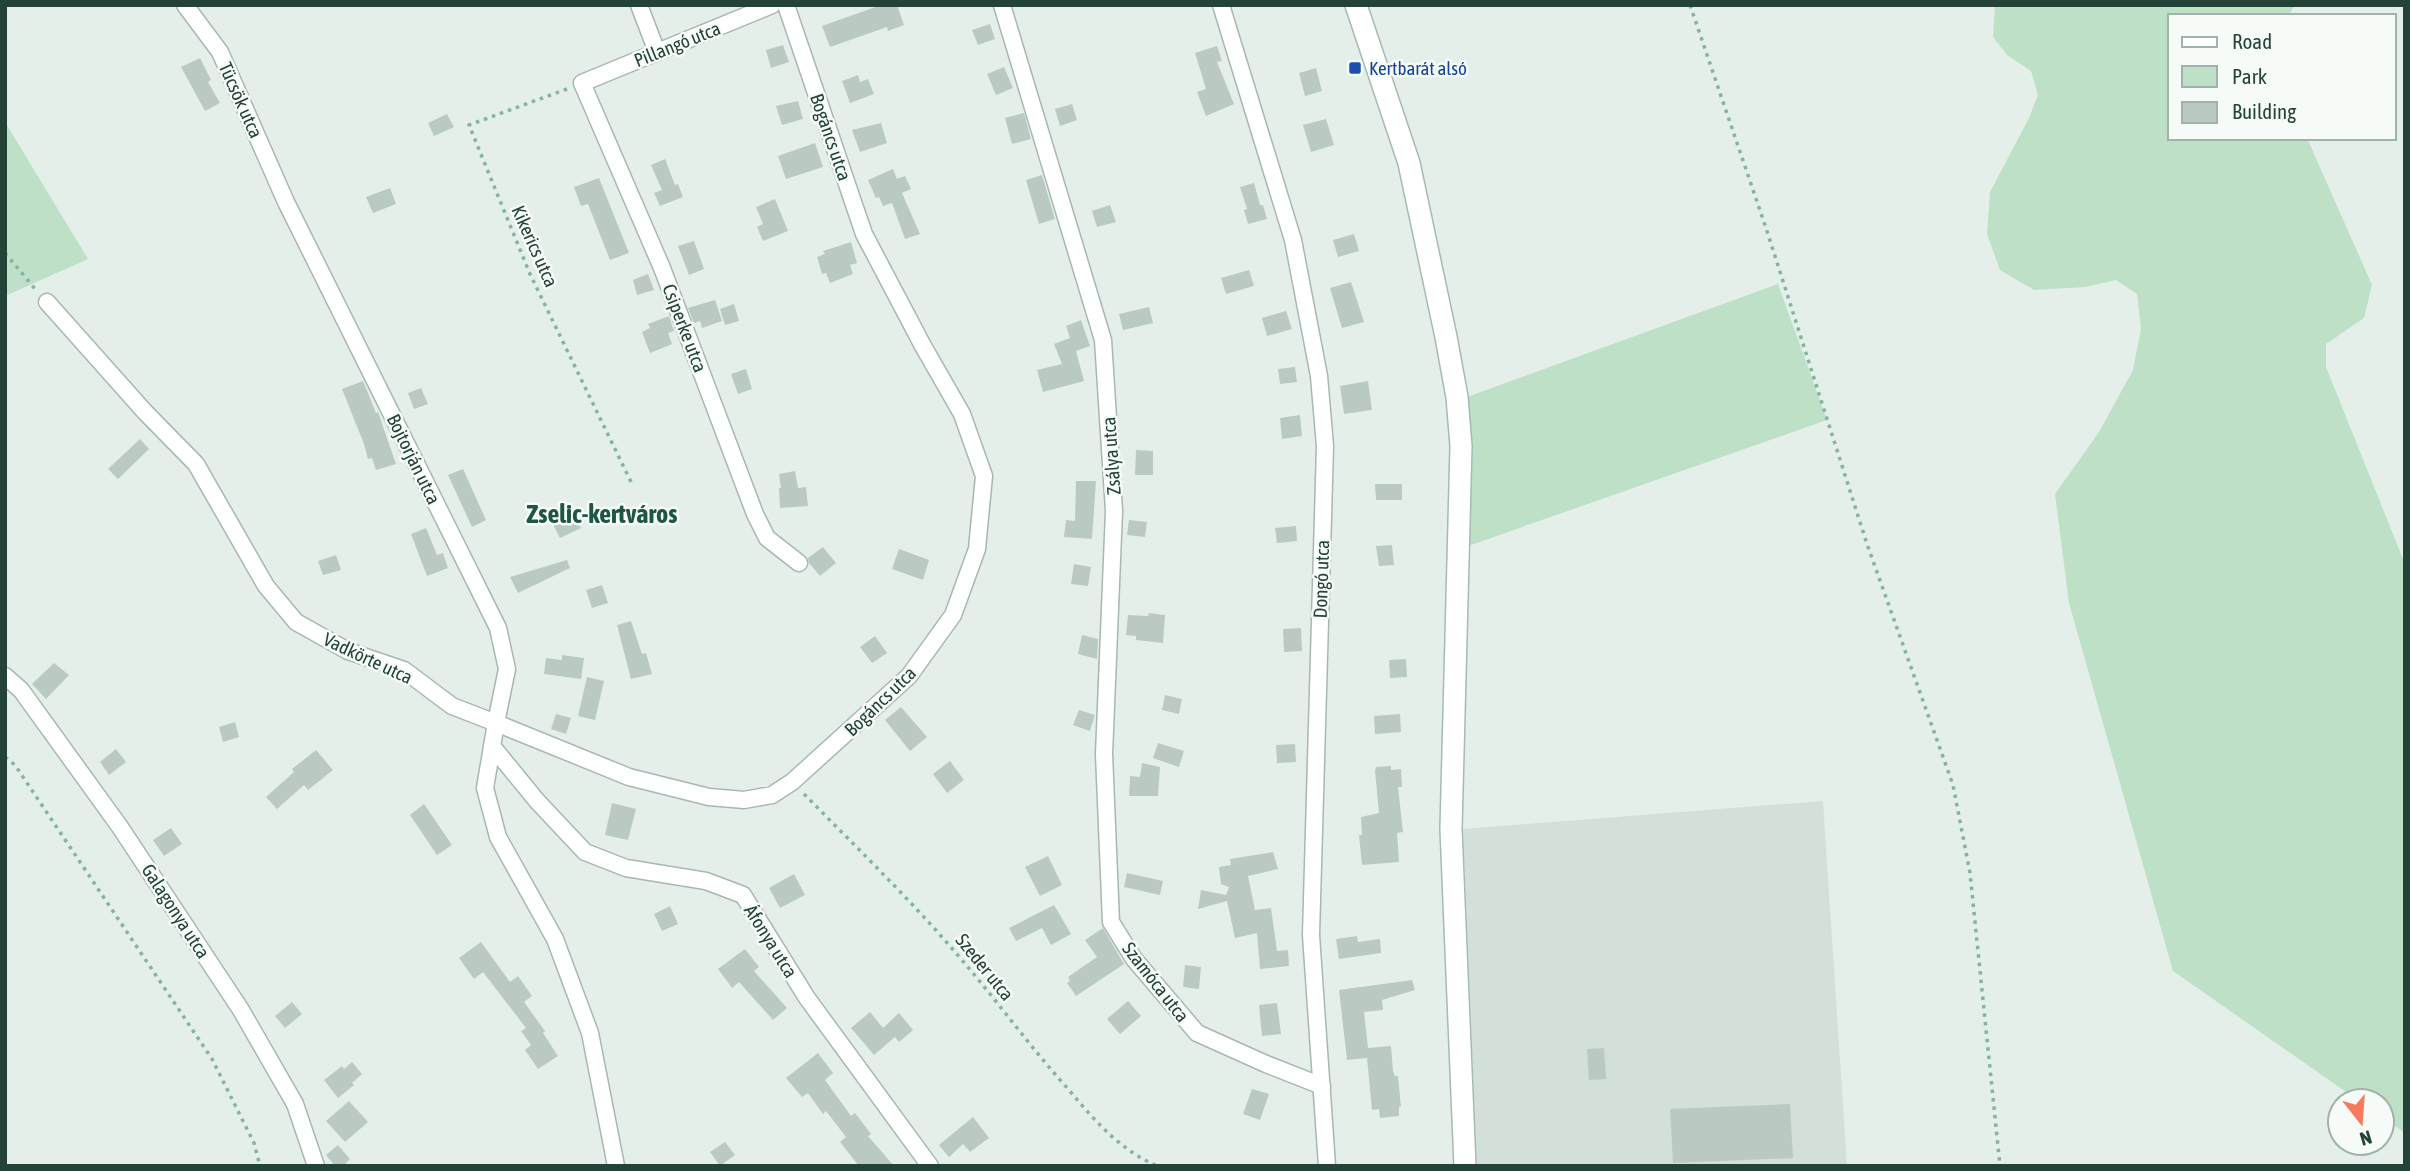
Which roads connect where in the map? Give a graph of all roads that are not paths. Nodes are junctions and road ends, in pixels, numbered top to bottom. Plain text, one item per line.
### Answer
1 (185, 5) edge
2 (639, 5) edge
3 (772, 5) edge
4 (786, 5) edge
5 (1002, 5) edge
6 (1222, 5) edge
7 (1356, 5) edge
8 (657, 52) junction
9 (582, 83) joint
10 (286, 202) joint
11 (47, 302) road end
12 (799, 563) dead end
13 (5, 676) edge
14 (496, 723) junction
15 (492, 746) junction
16 (1111, 922) joint
17 (1322, 1086) junction
18 (316, 1166) edge
19 (616, 1166) edge
20 (930, 1166) edge
21 (1327, 1166) edge
22 (1465, 1166) edge

1 - 10 street, Tücsök utca
2 - 8 street
3 - 8 street, Pillangó utca
4 - 14 street, Bogáncs utca
5 - 16 street, Zsálya utca
6 - 17 street, Dongó utca
7 - 22 street
8 - 9 street, Pillangó utca
9 - 12 street, Csiperke utca
10 - 14 street, Bojtorján utca
11 - 14 street, Vadkörte utca
13 - 18 street, Galagonya utca
14 - 15 street
15 - 19 street
15 - 20 street, Áfonya utca
16 - 17 street, Szamóca utca
17 - 21 street, Dongó utca

